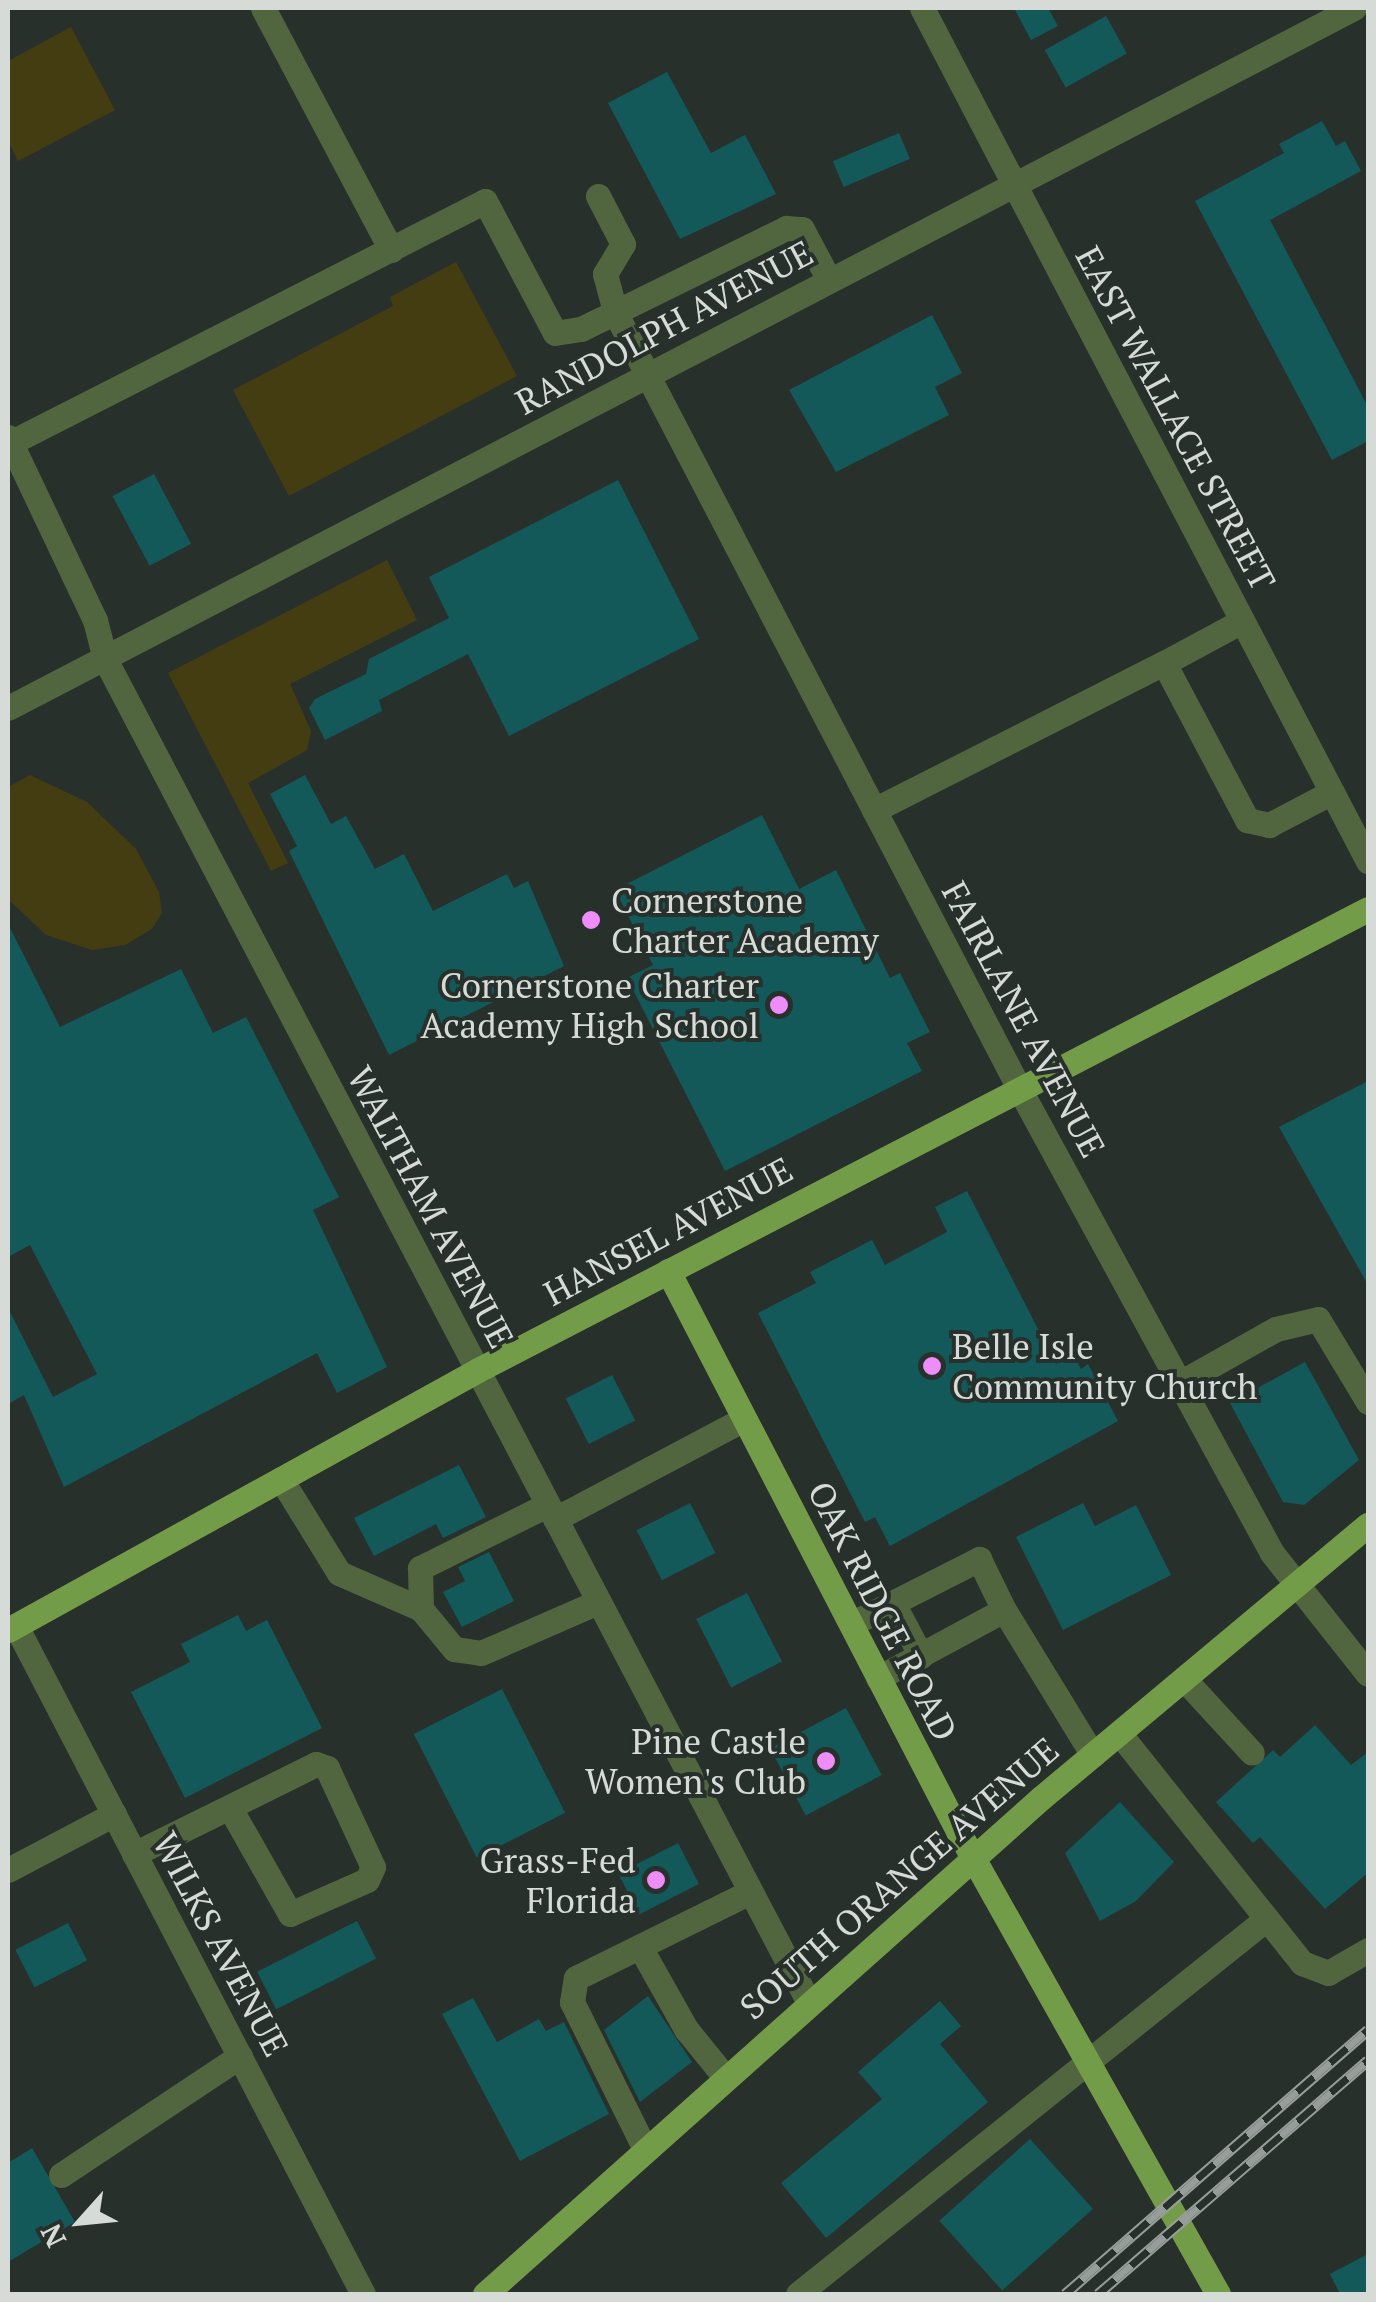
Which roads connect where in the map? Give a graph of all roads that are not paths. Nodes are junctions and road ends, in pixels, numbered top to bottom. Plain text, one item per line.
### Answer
1 (263, 8) edge
2 (922, 8) edge
3 (1354, 8) edge
4 (1012, 182) junction
5 (598, 196) dead end
6 (391, 250) junction
7 (829, 280) junction
8 (615, 312) junction
9 (648, 376) junction
10 (9, 440) edge
11 (1242, 621) junction
12 (106, 659) junction
13 (1164, 663) junction
14 (8, 708) edge
15 (1332, 792) junction
16 (874, 810) junction
17 (1368, 861) edge
18 (1368, 909) edge
19 (1020, 1090) junction
20 (668, 1271) junction
21 (478, 1370) junction
22 (1180, 1383) junction
23 (1368, 1402) edge
24 (744, 1419) junction
25 (280, 1479) junction
26 (551, 1512) junction
27 (1368, 1525) edge
28 (1294, 1588) junction
29 (598, 1602) junction
30 (892, 1602) junction
31 (421, 1609) junction
32 (1004, 1610) junction
33 (851, 1624) junction
34 (12, 1628) edge
35 (920, 1656) junction
36 (1368, 1674) edge
37 (878, 1678) junction
38 (1184, 1678) junction
39 (1118, 1734) junction
40 (1252, 1753) dead end
41 (1093, 1755) junction
42 (230, 1808) junction
43 (114, 1814) junction
44 (134, 1854) junction
45 (973, 1858) junction
46 (8, 1870) edge
47 (750, 1892) junction
48 (1266, 1919) junction
49 (640, 1947) junction
50 (1368, 1950) edge
51 (809, 2002) junction
52 (240, 2056) junction
53 (1090, 2060) junction
54 (725, 2078) junction
55 (645, 2148) junction
56 (62, 2175) dead end
57 (364, 2294) edge
58 (485, 2294) edge
59 (798, 2294) edge
60 (1218, 2294) edge

1 - 6 street
2 - 4 street, EAST WALLACE STREET
3 - 4 street, RANDOLPH AVENUE
4 - 7 street, RANDOLPH AVENUE
4 - 11 street, EAST WALLACE STREET
5 - 8 street
6 - 8 street
6 - 10 street
7 - 8 street
7 - 9 street, RANDOLPH AVENUE
8 - 9 street, FAIRLANE AVENUE
9 - 12 street, RANDOLPH AVENUE
9 - 16 street, FAIRLANE AVENUE
10 - 12 street, WALTHAM AVENUE
11 - 13 street
11 - 15 street, EAST WALLACE STREET
12 - 14 street, RANDOLPH AVENUE
12 - 21 street, WALTHAM AVENUE
13 - 15 street
13 - 16 street
15 - 17 street, EAST WALLACE STREET
16 - 19 street, FAIRLANE AVENUE
18 - 19 main road, HANSEL AVENUE
19 - 20 main road, HANSEL AVENUE
19 - 22 street, FAIRLANE AVENUE
20 - 21 main road, HANSEL AVENUE
20 - 24 main road, OAK RIDGE ROAD
21 - 25 main road, HANSEL AVENUE
21 - 26 street, WALTHAM AVENUE
22 - 23 street
22 - 28 street, FAIRLANE AVENUE
24 - 26 street
24 - 33 main road, OAK RIDGE ROAD
25 - 31 street
25 - 34 main road, HANSEL AVENUE
26 - 29 street, WALTHAM AVENUE
26 - 31 street
27 - 28 main road, SOUTH ORANGE AVENUE
28 - 36 street, FAIRLANE AVENUE
28 - 38 main road, SOUTH ORANGE AVENUE
29 - 31 street
29 - 47 street, WALTHAM AVENUE
30 - 32 street
30 - 33 street
30 - 35 street
32 - 35 street
32 - 41 street
33 - 37 main road, OAK RIDGE ROAD
34 - 43 street, WILKS AVENUE
35 - 37 street
37 - 45 main road, OAK RIDGE ROAD
38 - 39 main road, SOUTH ORANGE AVENUE
38 - 40 street
39 - 41 main road, SOUTH ORANGE AVENUE
39 - 48 street
41 - 45 main road, SOUTH ORANGE AVENUE
42 - 42 street
42 - 44 street
43 - 44 street, WILKS AVENUE
43 - 46 street
44 - 52 street, WILKS AVENUE
45 - 51 main road, SOUTH ORANGE AVENUE
45 - 53 main road, OAK RIDGE ROAD
47 - 49 street
47 - 51 street, WALTHAM AVENUE
48 - 50 street
48 - 53 street
49 - 54 street
49 - 55 street
51 - 54 main road, SOUTH ORANGE AVENUE
52 - 56 street
52 - 57 street, WILKS AVENUE
53 - 59 street
53 - 60 main road, OAK RIDGE ROAD
54 - 55 main road, SOUTH ORANGE AVENUE
55 - 58 main road, SOUTH ORANGE AVENUE

